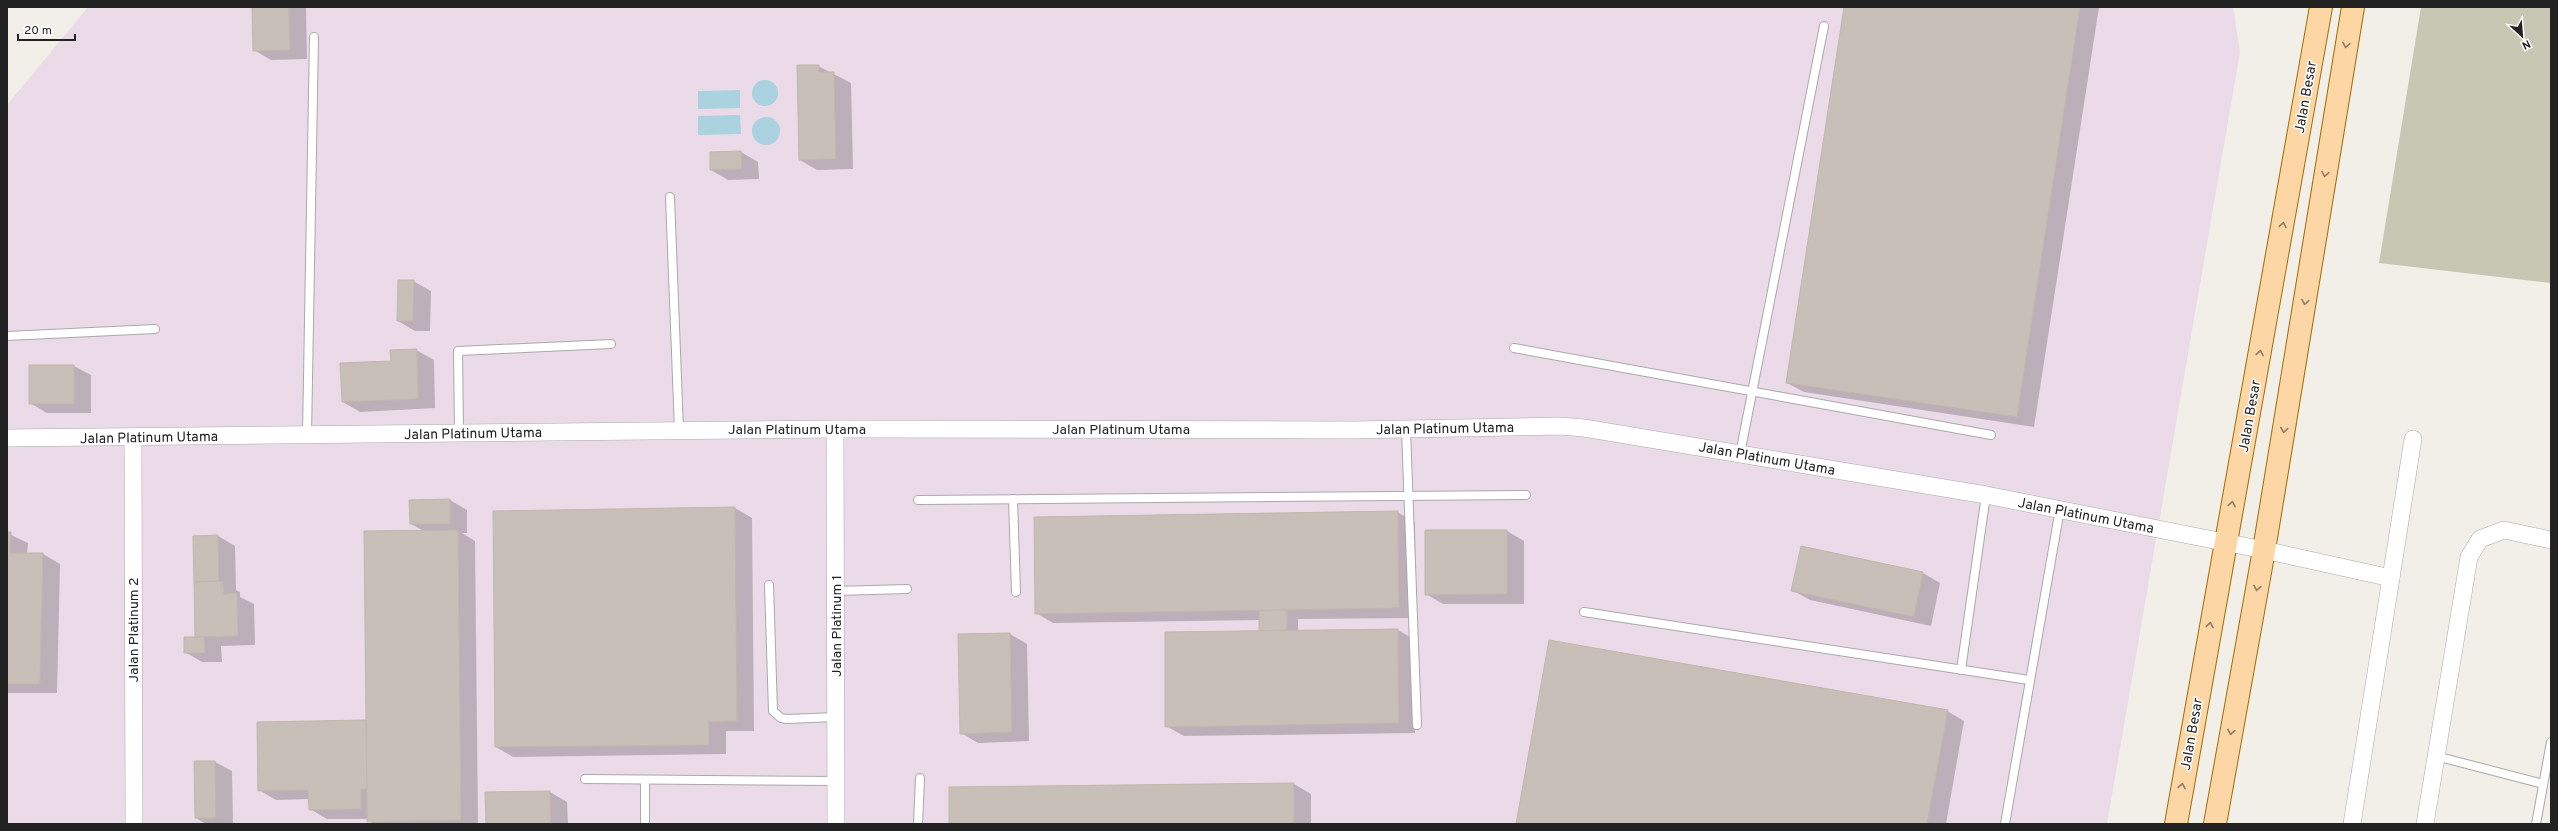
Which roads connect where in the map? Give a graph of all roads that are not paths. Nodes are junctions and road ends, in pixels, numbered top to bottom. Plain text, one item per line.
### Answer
1 (2321, 7) edge
2 (2353, 7) edge
3 (1824, 26) dead end
4 (314, 37) dead end
5 (670, 197) dead end
6 (155, 329) dead end
7 (7, 336) edge
8 (611, 344) dead end
9 (1514, 348) dead end
10 (1752, 390) junction
11 (835, 429) junction
12 (679, 430) junction
13 (1406, 430) junction
14 (459, 433) junction
15 (307, 435) junction
16 (1991, 435) dead end
17 (133, 437) junction
18 (7, 438) edge
19 (2413, 439) dead end
20 (1740, 454) junction
21 (1409, 495) junction
22 (1526, 495) dead end
23 (1986, 495) junction
24 (1013, 499) junction
25 (918, 500) dead end
26 (2060, 509) junction
27 (2551, 540) edge
28 (2225, 542) junction
29 (2264, 550) junction
30 (2391, 578) junction
31 (769, 585) dead end
32 (907, 589) dead end
33 (836, 591) junction
34 (1016, 592) dead end
35 (1584, 612) dead end
36 (1961, 670) junction
37 (2029, 680) junction
38 (836, 717) junction
39 (1417, 725) dead end
40 (2551, 742) edge
41 (2436, 756) junction
42 (920, 778) dead end
43 (585, 779) dead end
44 (645, 780) junction
45 (836, 781) junction
46 (2543, 784) junction
47 (134, 824) edge
48 (645, 824) edge
49 (836, 824) edge
50 (918, 824) edge
51 (2005, 824) edge
52 (2176, 824) edge
53 (2215, 824) edge
54 (2352, 824) edge
55 (2425, 824) edge
56 (2536, 824) edge

28 -> 1 main road, Jalan Besar
2 -> 29 main road
3 - 10 lane
4 - 15 lane
5 - 12 lane
6 - 7 lane
8 - 14 lane
9 - 10 lane
10 - 16 lane
10 - 20 lane
11 - 12 street, Jalan Platinum Utama
11 - 13 street, Jalan Platinum Utama
11 - 33 street, Jalan Platinum 1
12 - 14 street, Jalan Platinum Utama
13 - 20 street, Jalan Platinum Utama
13 - 21 lane
14 - 15 street, Jalan Platinum Utama
15 - 17 street, Jalan Platinum Utama
17 - 18 street, Jalan Platinum Utama
17 - 47 street, Jalan Platinum 2
19 - 30 street
20 - 23 street, Jalan Platinum Utama
21 - 22 lane
21 - 24 lane
21 - 39 lane
23 - 26 street, Jalan Platinum Utama
23 - 36 lane
24 - 25 lane
24 - 34 lane
26 - 28 street, Jalan Platinum Utama
26 - 37 lane
27 - 41 street
28 - 29 street, Jalan Platinum Utama
52 -> 28 main road, Jalan Besar
29 - 30 street, Jalan Platinum Utama
29 -> 53 main road
30 - 54 street
31 - 38 lane
32 - 33 lane
33 - 38 street, Jalan Platinum 1
35 - 36 lane
36 - 37 lane
37 - 51 lane
38 - 45 street, Jalan Platinum 1
40 - 46 lane
41 - 46 lane
41 - 55 street
42 - 50 lane
43 - 44 lane
44 - 45 lane
44 - 48 lane
45 - 49 street, Jalan Platinum 1
46 - 56 lane

